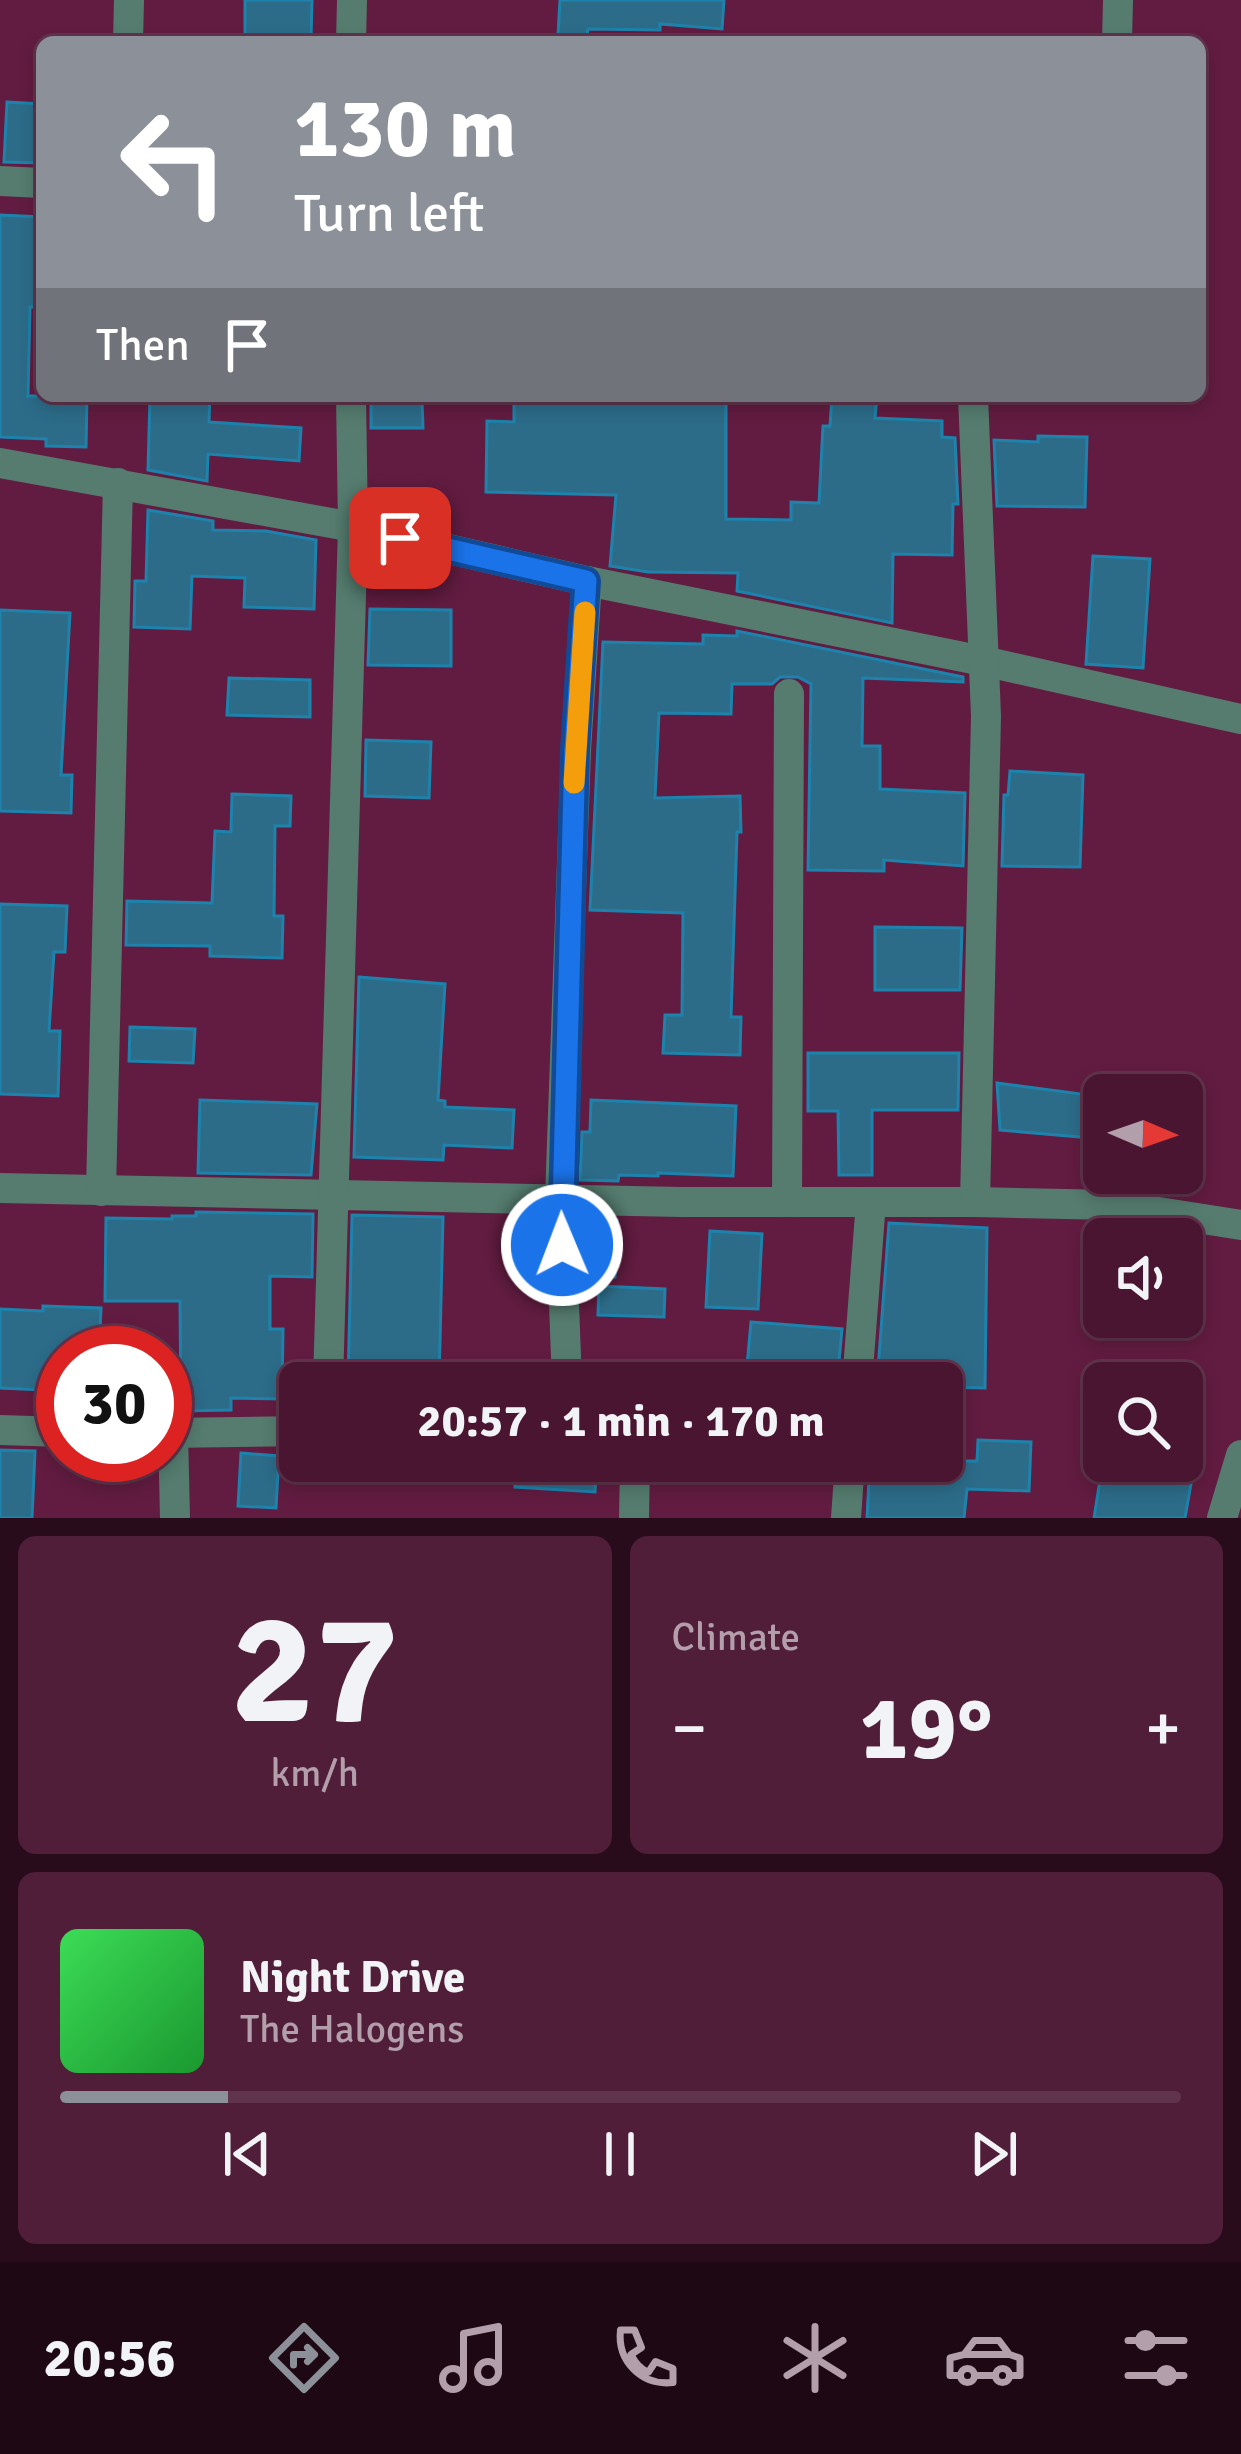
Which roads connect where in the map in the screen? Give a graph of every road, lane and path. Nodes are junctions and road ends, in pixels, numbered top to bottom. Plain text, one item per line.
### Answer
1 (129, 0) edge
2 (352, 0) edge
3 (1118, 0) edge
4 (128, 36) edge
5 (351, 36) edge
6 (1118, 36) edge
7 (0, 181) edge
8 (36, 183) edge
9 (351, 402) edge
10 (973, 402) edge
11 (0, 464) edge
12 (118, 483) junction
13 (353, 527) junction
14 (586, 581) junction
15 (983, 661) junction
16 (790, 694) dead end
17 (1241, 719) edge
18 (0, 1188) edge
19 (101, 1191) junction
20 (334, 1195) junction
21 (560, 1199) junction
22 (787, 1202) junction
23 (871, 1202) junction
24 (975, 1202) junction
25 (1241, 1225) edge
26 (329, 1362) edge
27 (566, 1362) edge
28 (858, 1362) edge
29 (0, 1430) edge
30 (36, 1431) edge
31 (279, 1431) edge
32 (192, 1433) edge
33 (1241, 1455) edge
34 (172, 1482) edge
35 (635, 1482) edge
36 (849, 1482) edge
37 (175, 1518) edge
38 (634, 1518) edge
39 (846, 1518) edge
40 (1222, 1518) edge

1 - 4 street
2 - 5 street
3 - 6 street
7 - 8 street
9 - 13 street
10 - 15 street
11 - 12 street
12 - 13 street
12 - 19 street
13 - 14 street
13 - 20 street
14 - 15 street
14 - 21 street
15 - 17 street
15 - 24 street
16 - 22 street
18 - 19 street
19 - 20 street
20 - 21 street
20 - 26 street
21 - 22 street
21 - 27 street
22 - 23 street
23 - 24 street
23 - 28 street
24 - 25 street
29 - 30 street
31 - 32 street
33 - 40 street
34 - 37 street
35 - 38 street
36 - 39 street

